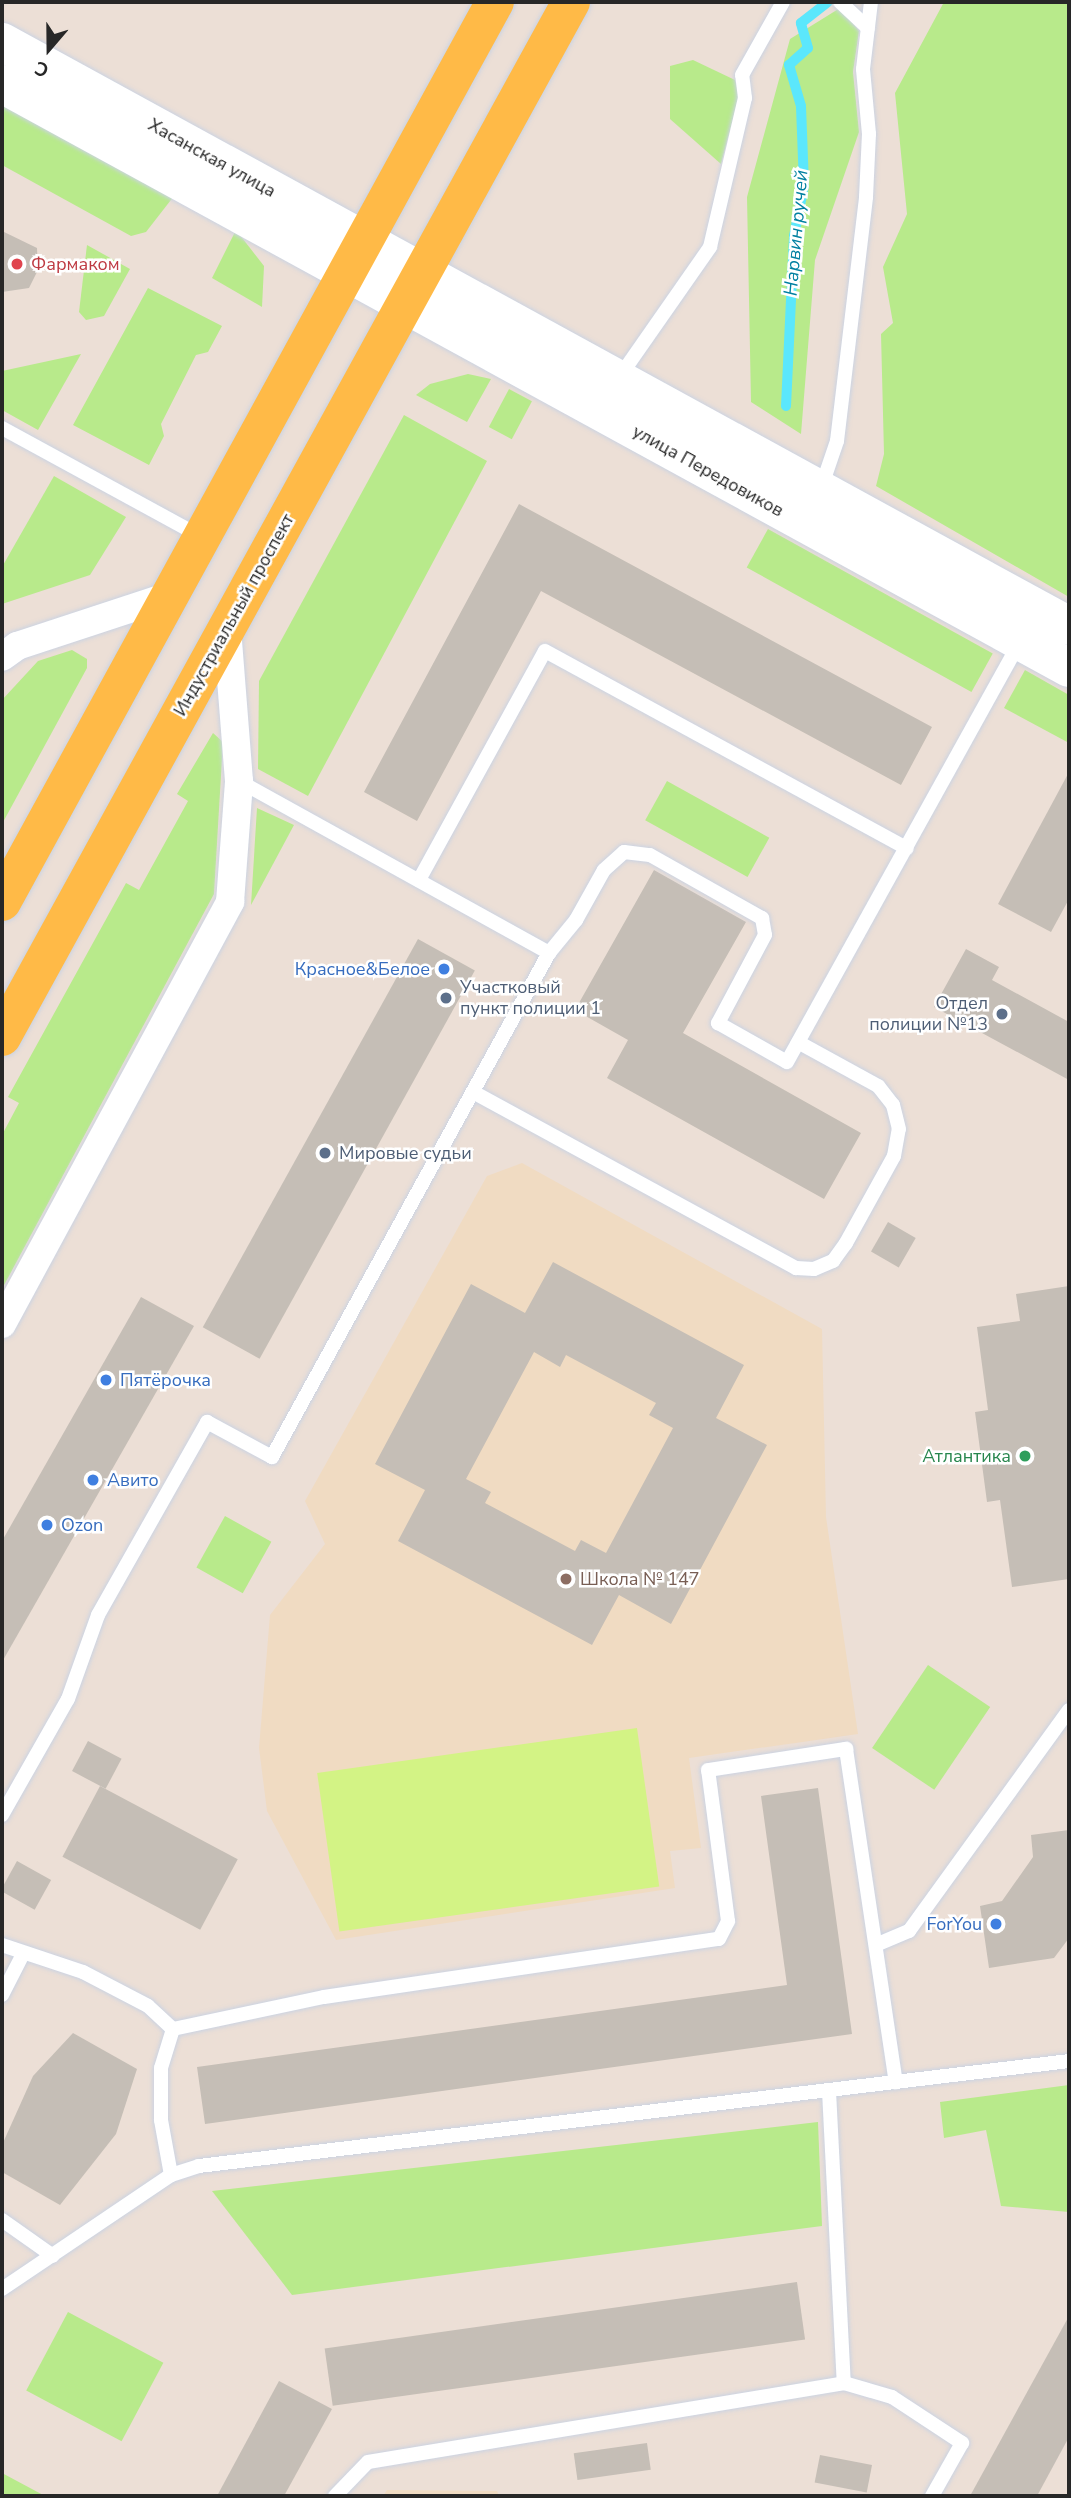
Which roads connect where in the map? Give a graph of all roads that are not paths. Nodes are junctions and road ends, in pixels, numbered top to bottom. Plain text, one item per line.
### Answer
1 (495, 2) edge
2 (571, 2) edge
3 (783, 2) edge
4 (840, 2) edge
5 (871, 2) edge
6 (867, 28) junction
7 (2, 42) edge
8 (2, 84) edge
9 (355, 257) junction
10 (414, 289) junction
11 (617, 380) junction
12 (2, 428) edge
13 (811, 506) junction
14 (201, 537) junction
15 (169, 596) junction
16 (1038, 626) edge
17 (227, 629) junction
18 (2, 657) edge
19 (1069, 668) edge
20 (239, 780) junction
21 (907, 848) junction
22 (419, 880) junction
23 (2, 902) edge
24 (549, 953) junction
25 (2, 1037) edge
26 (798, 1042) junction
27 (473, 1092) junction
28 (2, 1324) edge
29 (1069, 1710) edge
30 (2, 1815) edge
31 (878, 1944) junction
32 (2, 1945) edge
33 (22, 1956) junction
34 (2, 1995) edge
35 (173, 2029) junction
36 (1069, 2061) edge
37 (896, 2082) junction
38 (829, 2091) junction
39 (171, 2175) junction
40 (2, 2220) edge
41 (53, 2256) junction
42 (2, 2289) edge
43 (844, 2383) junction
44 (335, 2496) edge
45 (932, 2496) edge

1 - 9 main road
2 - 10 main road, Индустриальный проспект
3 - 11 lane
4 - 6 lane
5 - 6 lane
6 - 13 lane
7 - 9 street, Хасанская улица
8 - 9 street, Хасанская улица
9 - 10 street, Хасанская улица
9 - 14 main road
10 - 11 street, улица Передовиков
10 - 13 street, улица Передовиков
10 - 17 main road, Индустриальный проспект
11 - 13 street, улица Передовиков
12 - 14 lane
13 - 16 street, улица Передовиков
14 - 15 main road
15 - 18 street
15 - 23 main road
16 - 19 street, улица Передовиков
16 - 21 lane
17 - 20 street
17 - 25 main road, Индустриальный проспект
20 - 22 lane
20 - 28 street
21 - 22 lane
21 - 26 lane
22 - 24 lane
24 - 26 lane
24 - 27 lane
26 - 27 lane
27 - 30 lane
29 - 31 lane
31 - 35 lane
31 - 37 lane
32 - 33 lane
33 - 34 lane
33 - 35 lane
35 - 39 lane
36 - 37 lane
37 - 38 lane
38 - 39 lane
38 - 43 lane
39 - 41 lane
40 - 41 lane
41 - 42 lane
43 - 44 lane
43 - 45 lane

